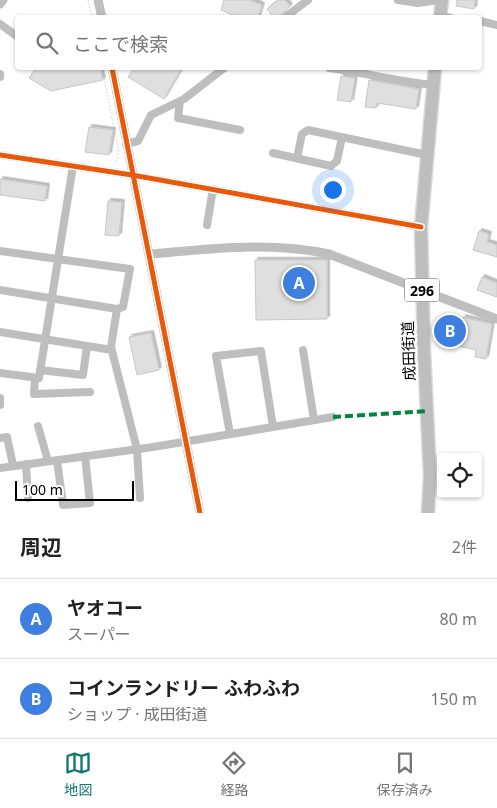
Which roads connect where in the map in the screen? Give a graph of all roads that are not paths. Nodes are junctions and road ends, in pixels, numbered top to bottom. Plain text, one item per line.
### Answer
1 (4, 0) edge
2 (98, 0) edge
3 (308, 0) edge
4 (398, 0) edge
5 (438, 0) edge
6 (442, 0) edge
7 (0, 4) edge
8 (101, 15) edge
9 (288, 15) edge
10 (444, 15) edge
11 (482, 21) edge
12 (0, 24) edge
13 (497, 24) edge
14 (15, 35) edge
15 (112, 70) edge
16 (221, 70) edge
17 (342, 70) edge
18 (435, 70) edge
19 (433, 85) junction
20 (180, 101) junction
21 (240, 130) dead end
22 (342, 137) junction
23 (126, 144) junction
24 (272, 153) dead end
25 (0, 155) edge
26 (427, 155) junction
27 (297, 158) junction
28 (73, 166) junction
29 (132, 175) junction
30 (212, 189) junction
31 (207, 225) dead end
32 (421, 227) junction
33 (0, 251) edge
34 (150, 254) junction
35 (58, 259) junction
36 (0, 290) edge
37 (422, 290) junction
38 (52, 299) junction
39 (117, 309) junction
40 (497, 319) edge
41 (0, 332) edge
42 (45, 340) junction
43 (87, 346) junction
44 (112, 350) junction
45 (304, 350) dead end
46 (40, 370) junction
47 (0, 373) edge
48 (35, 378) junction
49 (90, 392) dead end
50 (0, 398) edge
51 (0, 405) edge
52 (334, 417) dead end
53 (314, 420) junction
54 (38, 426) dead end
55 (274, 426) junction
56 (230, 434) junction
57 (0, 438) edge
58 (186, 441) junction
59 (136, 449) junction
60 (85, 456) junction
61 (57, 460) junction
62 (48, 461) junction
63 (26, 464) junction
64 (13, 465) junction
65 (0, 468) edge
66 (28, 498) dead end
67 (140, 498) dead end
68 (200, 513) edge
69 (428, 513) edge

1 - 7 street
2 - 8 street
3 - 9 street
4 - 5 street
6 - 10 highway
11 - 13 street
12 - 14 street
15 - 23 street
16 - 20 street
17 - 19 street
18 - 19 highway, 成田街道 / 296
19 - 26 highway, 成田街道 / 296
20 - 21 street
20 - 23 street
22 - 26 street
22 - 27 street
22 - 27 street
23 - 29 street
24 - 27 street
25 - 28 street
26 - 32 highway, 成田街道 / 296
28 - 29 street
28 - 35 street
29 - 30 street
29 - 34 street
30 - 31 street
30 - 32 street
32 - 37 highway, 成田街道 / 296
33 - 35 street
34 - 37 street
34 - 58 street
35 - 38 street
35 - 39 street
36 - 38 street
37 - 40 street
37 - 69 highway, 成田街道 / 296
38 - 39 street
38 - 42 street
39 - 44 street
41 - 42 street
42 - 43 street
42 - 46 street
43 - 44 street
43 - 46 street
44 - 59 street
45 - 53 street
46 - 48 street
47 - 48 street
48 - 49 street
50 - 51 street
52 - 53 street
53 - 55 street
54 - 62 street
55 - 56 street
55 - 56 street
56 - 58 street
57 - 64 street
58 - 59 street
58 - 68 street
59 - 60 street
59 - 67 street
60 - 61 street
60 - 61 street
61 - 62 street
62 - 63 street
63 - 64 street
63 - 66 street
64 - 65 street

